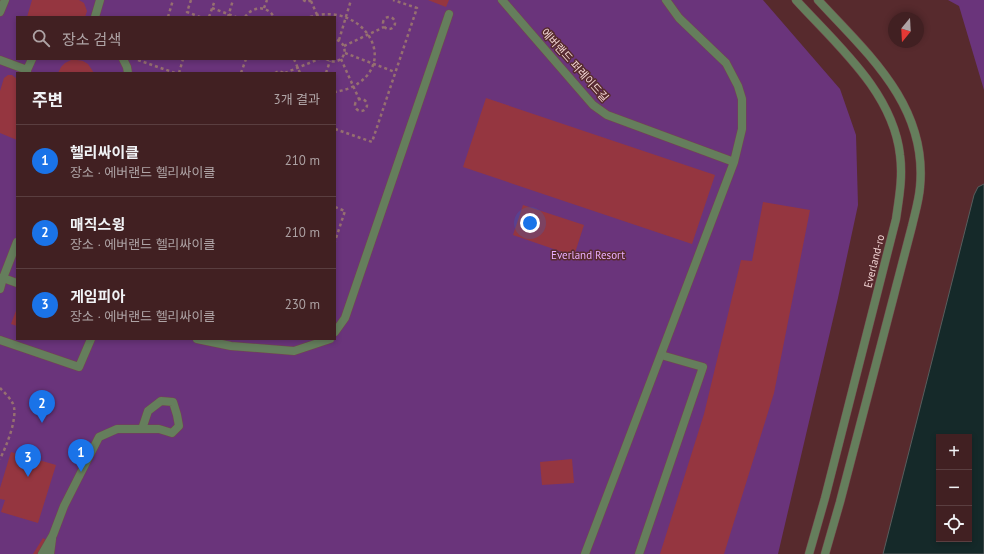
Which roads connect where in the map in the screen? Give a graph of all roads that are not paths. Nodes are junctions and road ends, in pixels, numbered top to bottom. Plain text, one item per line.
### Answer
1 (5, 0) edge
2 (100, 0) edge
3 (502, 0) edge
4 (666, 0) edge
5 (796, 0) edge
6 (818, 0) edge
7 (0, 12) edge
8 (449, 14) dead end
9 (95, 16) edge
10 (0, 60) edge
11 (32, 60) edge
12 (123, 60) edge
13 (27, 72) edge
14 (128, 72) edge
15 (734, 162) junction
16 (16, 244) edge
17 (2, 278) edge
18 (16, 283) edge
19 (0, 289) edge
20 (336, 331) edge
21 (0, 340) edge
22 (91, 340) edge
23 (202, 340) edge
24 (327, 340) edge
25 (661, 355) junction
26 (142, 429) junction
27 (53, 535) junction
28 (42, 554) edge
29 (50, 554) edge
30 (585, 554) edge
31 (639, 554) edge
32 (810, 554) edge
33 (825, 554) edge

1 - 7 street
2 - 9 street
3 - 15 street, 에버랜드 퍼레이드길
4 - 15 street
5 - 32 street, Everland-ro
6 - 33 street
8 - 20 street
10 - 13 street
11 - 13 street
12 - 14 street
15 - 25 street
16 - 17 street
17 - 18 street
17 - 19 street
21 - 22 street
23 - 24 street
25 - 30 street
25 - 31 street
26 - 26 street
26 - 27 street
27 - 28 street
27 - 29 street

